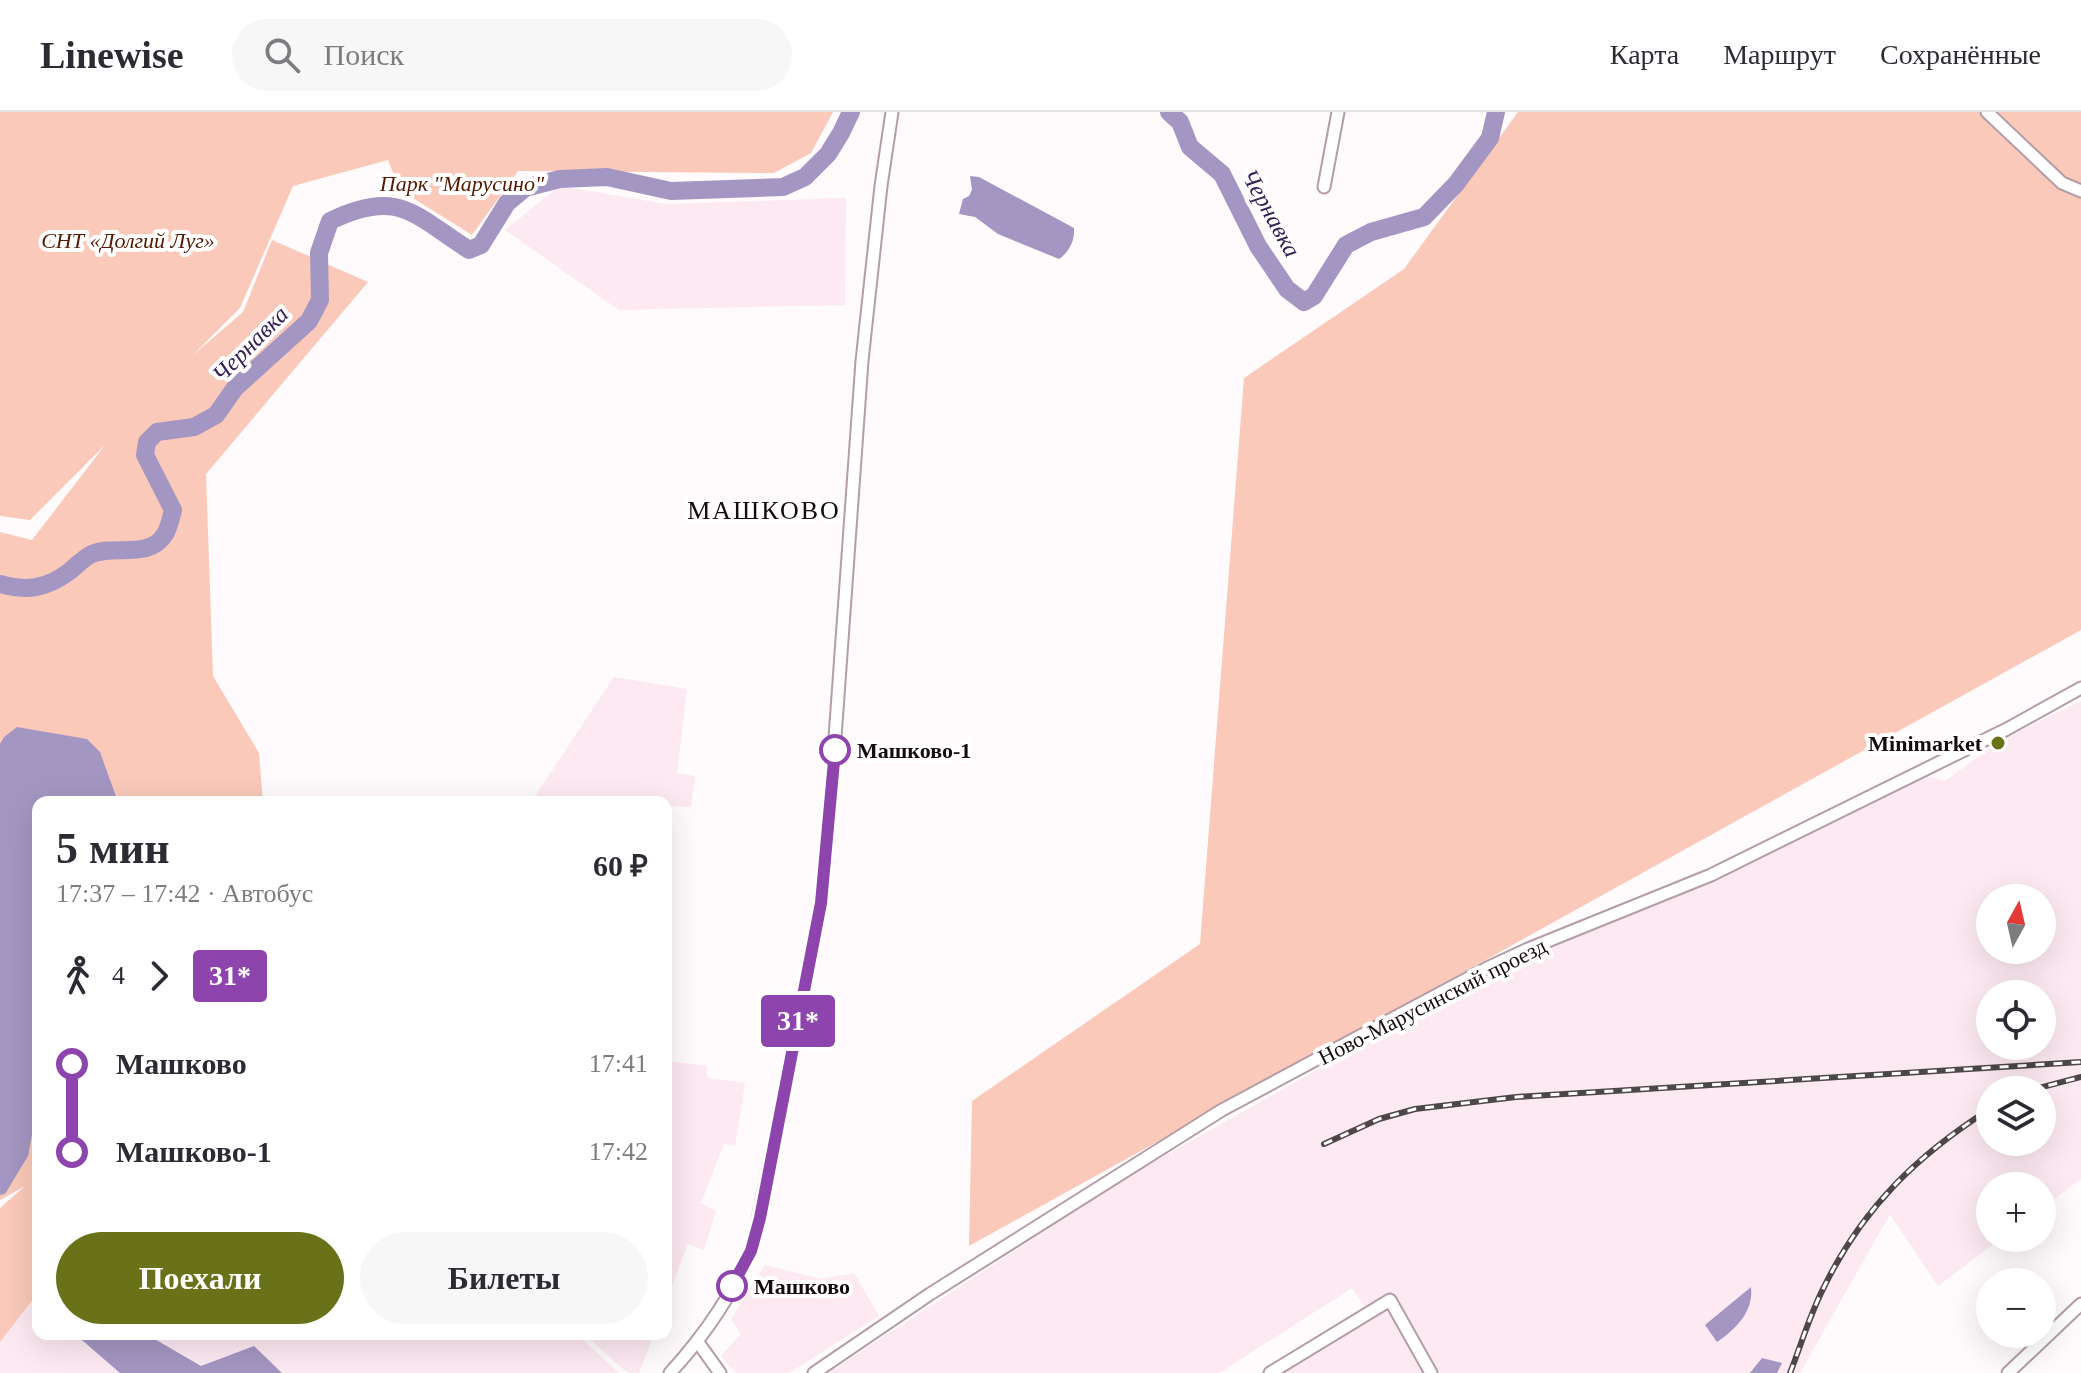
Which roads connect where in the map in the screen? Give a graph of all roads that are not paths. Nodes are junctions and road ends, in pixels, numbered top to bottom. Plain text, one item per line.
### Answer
1 (892, 112) edge
2 (1338, 112) edge
3 (1987, 112) edge
4 (1324, 187) dead end
5 (2081, 191) edge
6 (2081, 688) edge
7 (2081, 1304) edge
8 (697, 1341) junction
9 (670, 1373) edge
10 (720, 1373) edge
11 (814, 1373) edge
12 (1270, 1373) edge
13 (1431, 1373) edge
14 (2008, 1373) edge

1 - 8 street
2 - 4 street
3 - 5 street
6 - 11 street, Ново-Марусинский проезд
7 - 14 street
8 - 9 street
8 - 10 street
12 - 13 street

